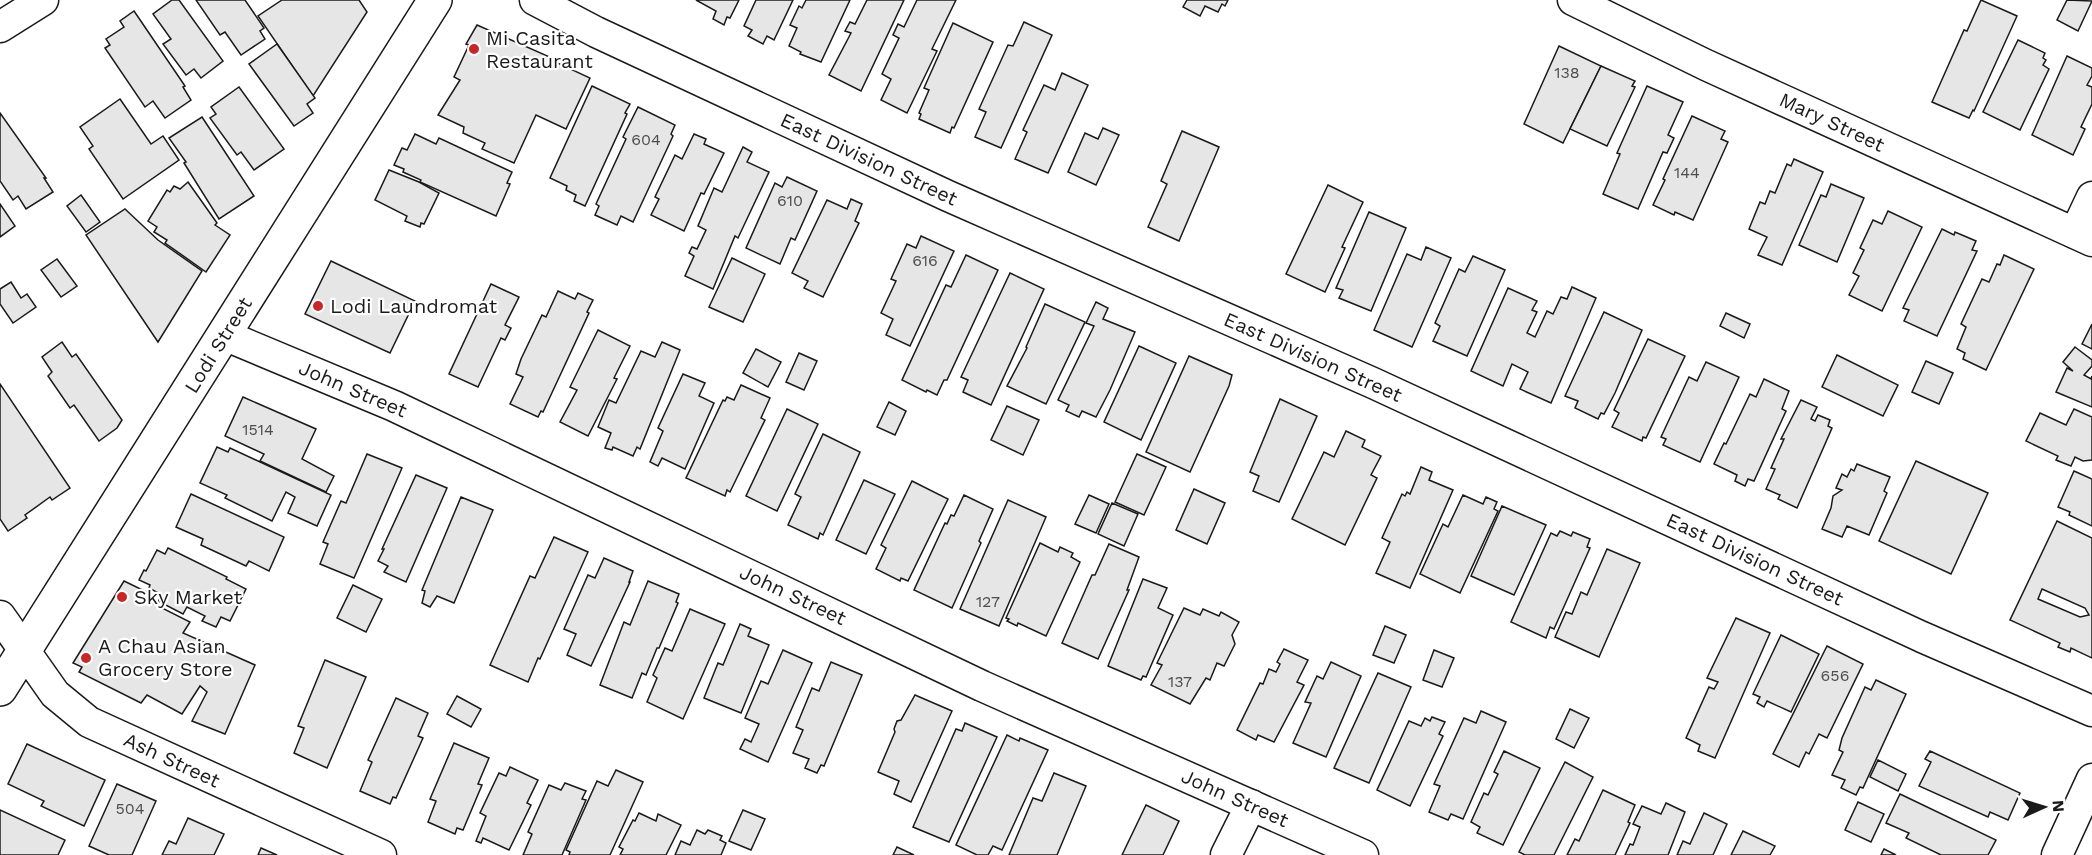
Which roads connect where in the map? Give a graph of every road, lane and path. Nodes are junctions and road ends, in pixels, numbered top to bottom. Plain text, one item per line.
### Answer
1 (43, 0) edge
2 (435, 0) edge
3 (535, 0) edge
4 (1573, 0) edge
5 (0, 27) edge
6 (2092, 197) edge
7 (2083, 237) edge
8 (224, 335) junction
9 (0, 616) edge
10 (24, 652) junction
11 (0, 689) edge
12 (2092, 711) edge
13 (2092, 779) edge
14 (1251, 805) junction
15 (340, 847) edge
16 (381, 855) edge
17 (1226, 855) edge
18 (1363, 855) edge
19 (2056, 855) edge

1 - 5 street
2 - 8 street, Lodi Street
3 - 12 street, East Division Street
4 - 7 street, Mary Street
6 - 7 street
8 - 10 street, Lodi Street
8 - 14 street, John Street
9 - 10 street, Ash Street
10 - 11 street, Lodi Street
10 - 15 street, Ash Street
13 - 19 street
14 - 17 street
14 - 18 street, John Street
15 - 16 street, Ash Street

